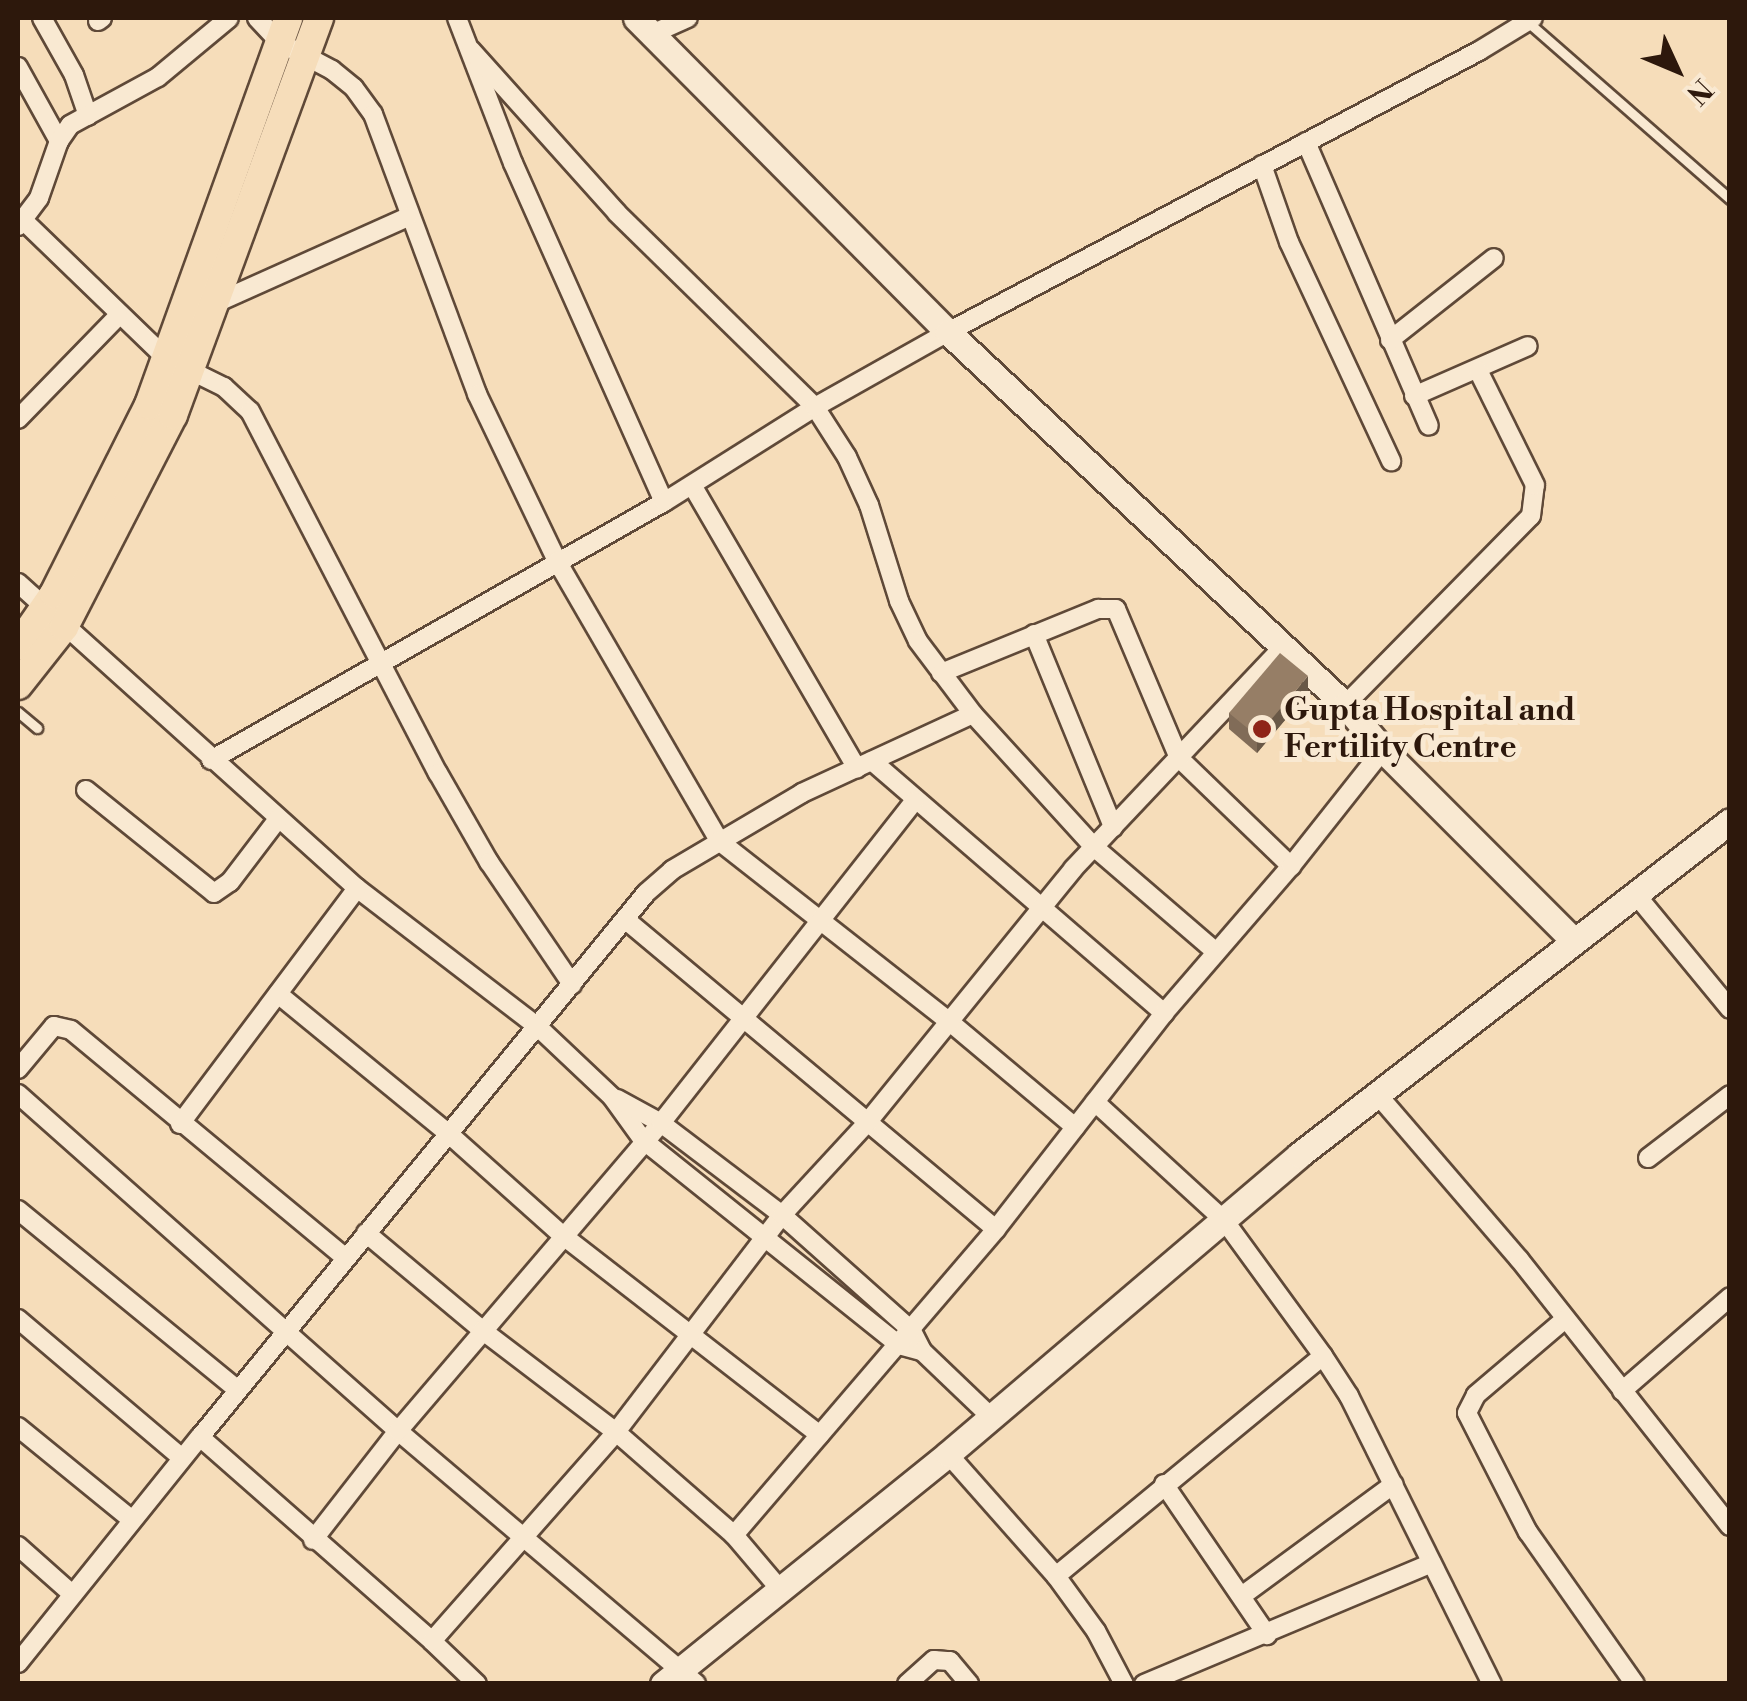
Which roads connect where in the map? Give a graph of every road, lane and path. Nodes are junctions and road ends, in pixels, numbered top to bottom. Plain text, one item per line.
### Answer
1 (42, 18) edge
2 (230, 18) edge
3 (256, 18) edge
4 (320, 18) edge
5 (457, 18) edge
6 (688, 18) edge
7 (1531, 20) edge
8 (645, 25) edge
9 (284, 30) edge
10 (471, 50) junction
11 (306, 57) junction
12 (18, 68) edge
13 (88, 116) junction
14 (59, 141) junction
15 (1306, 142) junction
16 (1262, 165) junction
17 (1730, 199) edge
18 (408, 217) junction
19 (21, 224) edge
20 (1494, 258) dead end
21 (214, 304) junction
22 (118, 316) junction
23 (181, 318) junction
24 (948, 332) junction
25 (1390, 340) junction
26 (1528, 346) dead end
27 (180, 364) junction
28 (1478, 370) junction
29 (1414, 396) junction
30 (816, 407) junction
31 (18, 418) edge
32 (1429, 426) dead end
33 (1391, 460) dead end
34 (692, 486) junction
35 (664, 502) junction
36 (558, 561) junction
37 (18, 583) edge
38 (53, 618) junction
39 (1034, 634) junction
40 (18, 646) edge
41 (1283, 647) junction
42 (384, 662) junction
43 (941, 673) junction
44 (18, 685) edge
45 (1344, 706) junction
46 (18, 712) edge
47 (973, 714) junction
48 (37, 728) dead end
49 (1383, 750) junction
50 (1179, 758) junction
51 (211, 760) junction
52 (864, 764) junction
53 (86, 790) dead end
54 (914, 802) junction
55 (278, 819) junction
56 (1730, 821) edge
57 (1113, 826) junction
58 (720, 840) junction
59 (1094, 846) junction
60 (1291, 866) junction
61 (357, 888) junction
62 (1637, 896) junction
63 (1042, 908) junction
64 (626, 920) junction
65 (824, 922) junction
66 (1572, 939) junction
67 (1216, 952) junction
68 (572, 984) junction
69 (278, 994) junction
70 (1730, 1009) edge
71 (1164, 1014) junction
72 (741, 1021) junction
73 (951, 1023) junction
74 (538, 1027) junction
75 (18, 1069) edge
76 (18, 1094) edge
77 (1377, 1094) junction
78 (1730, 1094) edge
79 (612, 1096) junction
80 (1095, 1102) junction
81 (661, 1123) junction
82 (180, 1124) junction
83 (866, 1124) junction
84 (1075, 1128) junction
85 (449, 1134) junction
86 (644, 1140) junction
87 (1648, 1158) dead end
88 (18, 1210) edge
89 (782, 1215) junction
90 (1224, 1220) junction
91 (996, 1230) junction
92 (366, 1233) junction
93 (562, 1235) junction
94 (763, 1240) junction
95 (346, 1258) junction
96 (1730, 1297) edge
97 (18, 1319) edge
98 (1564, 1320) junction
99 (482, 1330) junction
100 (286, 1331) junction
101 (692, 1332) junction
102 (905, 1338) junction
103 (1323, 1356) junction
104 (237, 1388) junction
105 (1622, 1392) junction
106 (992, 1418) junction
107 (18, 1427) edge
108 (398, 1430) junction
109 (616, 1432) junction
110 (820, 1435) junction
111 (200, 1437) junction
112 (948, 1454) junction
113 (181, 1456) junction
114 (1164, 1484) junction
115 (1394, 1484) junction
116 (130, 1519) junction
117 (1730, 1526) edge
118 (734, 1534) junction
119 (525, 1536) junction
120 (313, 1540) junction
121 (18, 1546) edge
122 (1432, 1563) junction
123 (1056, 1576) junction
124 (778, 1588) junction
125 (71, 1593) junction
126 (1242, 1595) junction
127 (1267, 1636) junction
128 (432, 1641) junction
129 (18, 1664) edge
130 (680, 1678) edge
131 (476, 1684) edge
132 (907, 1684) edge
133 (969, 1684) edge
134 (1124, 1684) edge
135 (1144, 1684) edge
136 (1492, 1684) edge
137 (1635, 1684) edge

1 - 13 street
2 - 13 street
3 - 9 street
4 - 11 main road
5 - 10 street
6 - 8 street
7 - 15 street
7 - 17 lane
8 - 24 street
9 - 11 street
9 - 23 main road
10 - 30 street
10 - 35 street
11 - 18 street
11 - 21 main road
12 - 14 street
13 - 14 street
14 - 19 street
15 - 16 street
15 - 25 street
16 - 24 street
16 - 33 street
18 - 21 street
18 - 36 street
19 - 22 street
20 - 25 street
21 - 23 street
21 - 27 main road
22 - 27 street
22 - 31 street
23 - 27 main road
24 - 30 street
24 - 41 street
25 - 29 street
26 - 28 street
27 - 38 main road
27 - 42 street
28 - 29 street
28 - 45 street
29 - 32 street
30 - 34 street
30 - 43 street
34 - 35 street
34 - 52 street
35 - 36 street
36 - 42 street
36 - 58 street
37 - 38 street
38 - 40 main road
38 - 44 main road
38 - 51 street
39 - 43 street
39 - 50 street
39 - 57 street
41 - 45 street
41 - 50 street
42 - 51 street
42 - 68 street
43 - 47 street
45 - 49 street
46 - 48 lane
47 - 52 street
47 - 59 street
49 - 60 street
49 - 66 street
50 - 57 street
50 - 60 street
51 - 55 street
52 - 54 street
52 - 58 street
53 - 55 street
54 - 63 street
54 - 65 street
55 - 61 street
56 - 62 street
57 - 59 street
58 - 64 street
58 - 65 street
59 - 63 street
59 - 67 street
60 - 67 street
61 - 69 street
61 - 74 street
62 - 66 street
62 - 70 street
63 - 71 street
63 - 73 street
64 - 68 street
64 - 72 street
65 - 72 street
65 - 73 street
66 - 77 street
67 - 71 street
68 - 74 street
69 - 82 street
69 - 85 street
71 - 80 street
72 - 81 street
72 - 83 street
73 - 83 street
73 - 84 street
74 - 79 street
74 - 85 street
75 - 82 street
76 - 100 street
77 - 90 street
77 - 98 street
78 - 87 street
79 - 81 street
79 - 86 street
80 - 84 street
80 - 90 street
81 - 86 street
81 - 89 street
82 - 95 street
83 - 89 street
83 - 91 street
84 - 91 street
85 - 92 street
85 - 93 street
86 - 93 street
86 - 94 street
88 - 104 street
89 - 94 street
89 - 102 street
90 - 103 street
90 - 106 street
91 - 102 street
92 - 95 street
92 - 99 street
93 - 99 street
93 - 101 street
94 - 101 street
94 - 102 street
95 - 100 street
96 - 105 street
97 - 113 street
98 - 105 street
98 - 137 street
99 - 108 street
99 - 109 street
100 - 104 street
100 - 108 street
101 - 109 street
101 - 110 street
102 - 106 street
102 - 110 street
103 - 114 street
103 - 115 street
104 - 111 street
105 - 117 street
106 - 112 street
107 - 116 street
108 - 119 street
108 - 120 street
109 - 118 street
109 - 119 street
110 - 118 street
111 - 113 street
111 - 120 street
112 - 123 street
112 - 124 street
113 - 116 street
114 - 123 street
114 - 126 street
115 - 122 street
115 - 126 street
116 - 125 street
118 - 124 street
119 - 128 street
119 - 130 street
120 - 128 street
121 - 125 street
122 - 127 street
122 - 136 street
123 - 134 street
124 - 130 street
125 - 129 street
126 - 127 street
127 - 135 street
128 - 131 street
132 - 133 street

